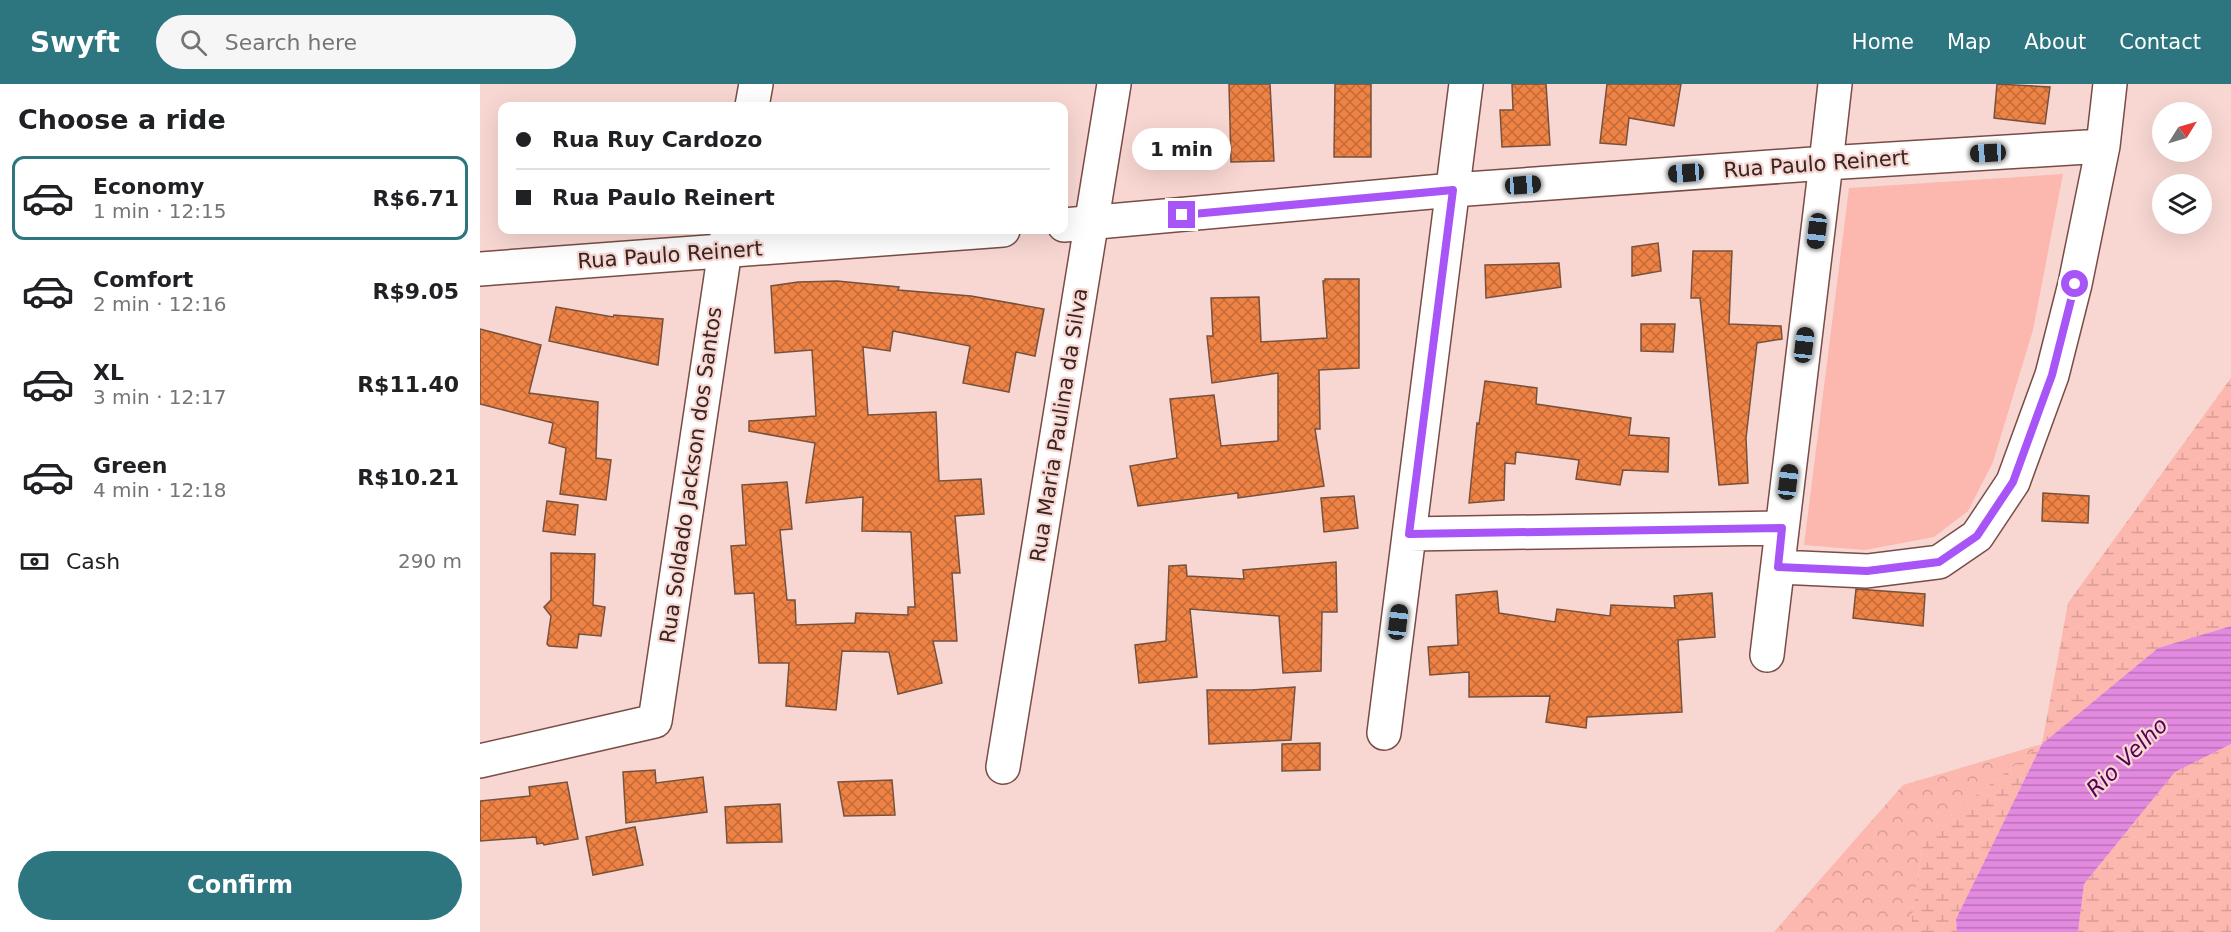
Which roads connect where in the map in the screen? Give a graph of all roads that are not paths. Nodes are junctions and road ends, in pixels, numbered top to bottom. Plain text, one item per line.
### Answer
1 (756, 84) edge
2 (1114, 84) edge
3 (1466, 84) edge
4 (1835, 84) edge
5 (2110, 84) edge
6 (753, 102) edge
7 (2103, 146) junction
8 (1826, 163) junction
9 (1453, 190) junction
10 (1078, 224) edge
11 (892, 234) edge
12 (726, 240) edge
13 (480, 269) edge
14 (1782, 528) junction
15 (1409, 534) junction
16 (1778, 567) junction
17 (1767, 654) dead end
18 (1384, 733) dead end
19 (480, 761) edge
20 (1003, 766) dead end

1 - 6 street
2 - 10 street, Rua Maria Paulina da Silva
3 - 9 street
4 - 8 street
5 - 7 street
7 - 8 street, Rua Paulo Reinert
7 - 16 street
8 - 9 street, Rua Paulo Reinert
8 - 14 street
9 - 10 street, Rua Paulo Reinert
9 - 15 street
10 - 20 street, Rua Maria Paulina da Silva
11 - 12 street, Rua Paulo Reinert
12 - 13 street, Rua Paulo Reinert
12 - 19 street, Rua Soldado Jackson dos Santos
14 - 15 street
14 - 16 street
15 - 18 street
16 - 17 street

